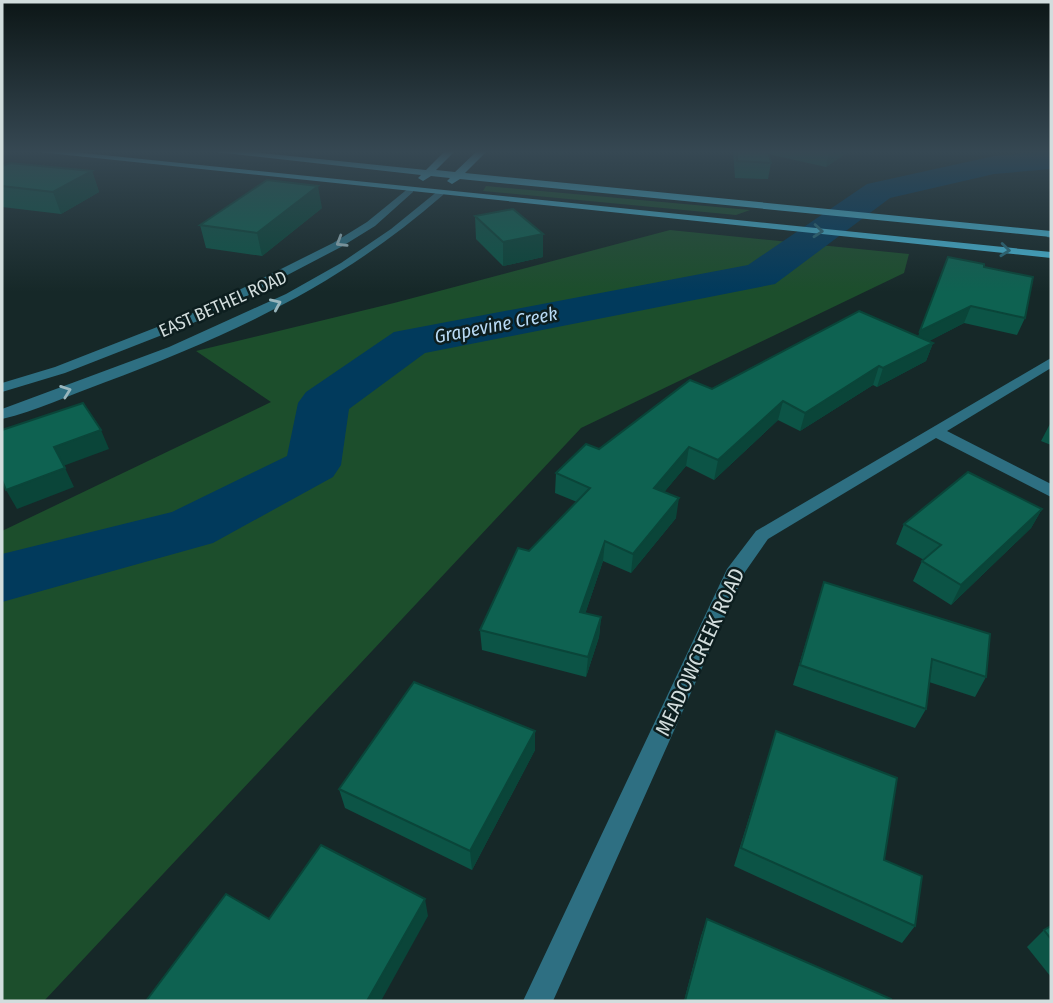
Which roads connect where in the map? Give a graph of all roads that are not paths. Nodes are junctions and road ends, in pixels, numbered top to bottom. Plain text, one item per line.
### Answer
1 (401, 198) edge
2 (433, 198) edge
3 (487, 198) edge
4 (686, 198) edge
5 (1051, 234) edge
6 (1051, 255) edge
7 (1051, 362) edge
8 (2, 388) edge
9 (2, 414) edge
10 (935, 432) junction
11 (1051, 491) edge
12 (538, 1001) edge

1 -> 8 street, EAST BETHEL ROAD
9 -> 2 street, EAST BETHEL ROAD
3 -> 6 main road
4 - 5 main road
7 - 10 street, MEADOWCREEK ROAD
10 - 11 street
10 - 12 street, MEADOWCREEK ROAD

